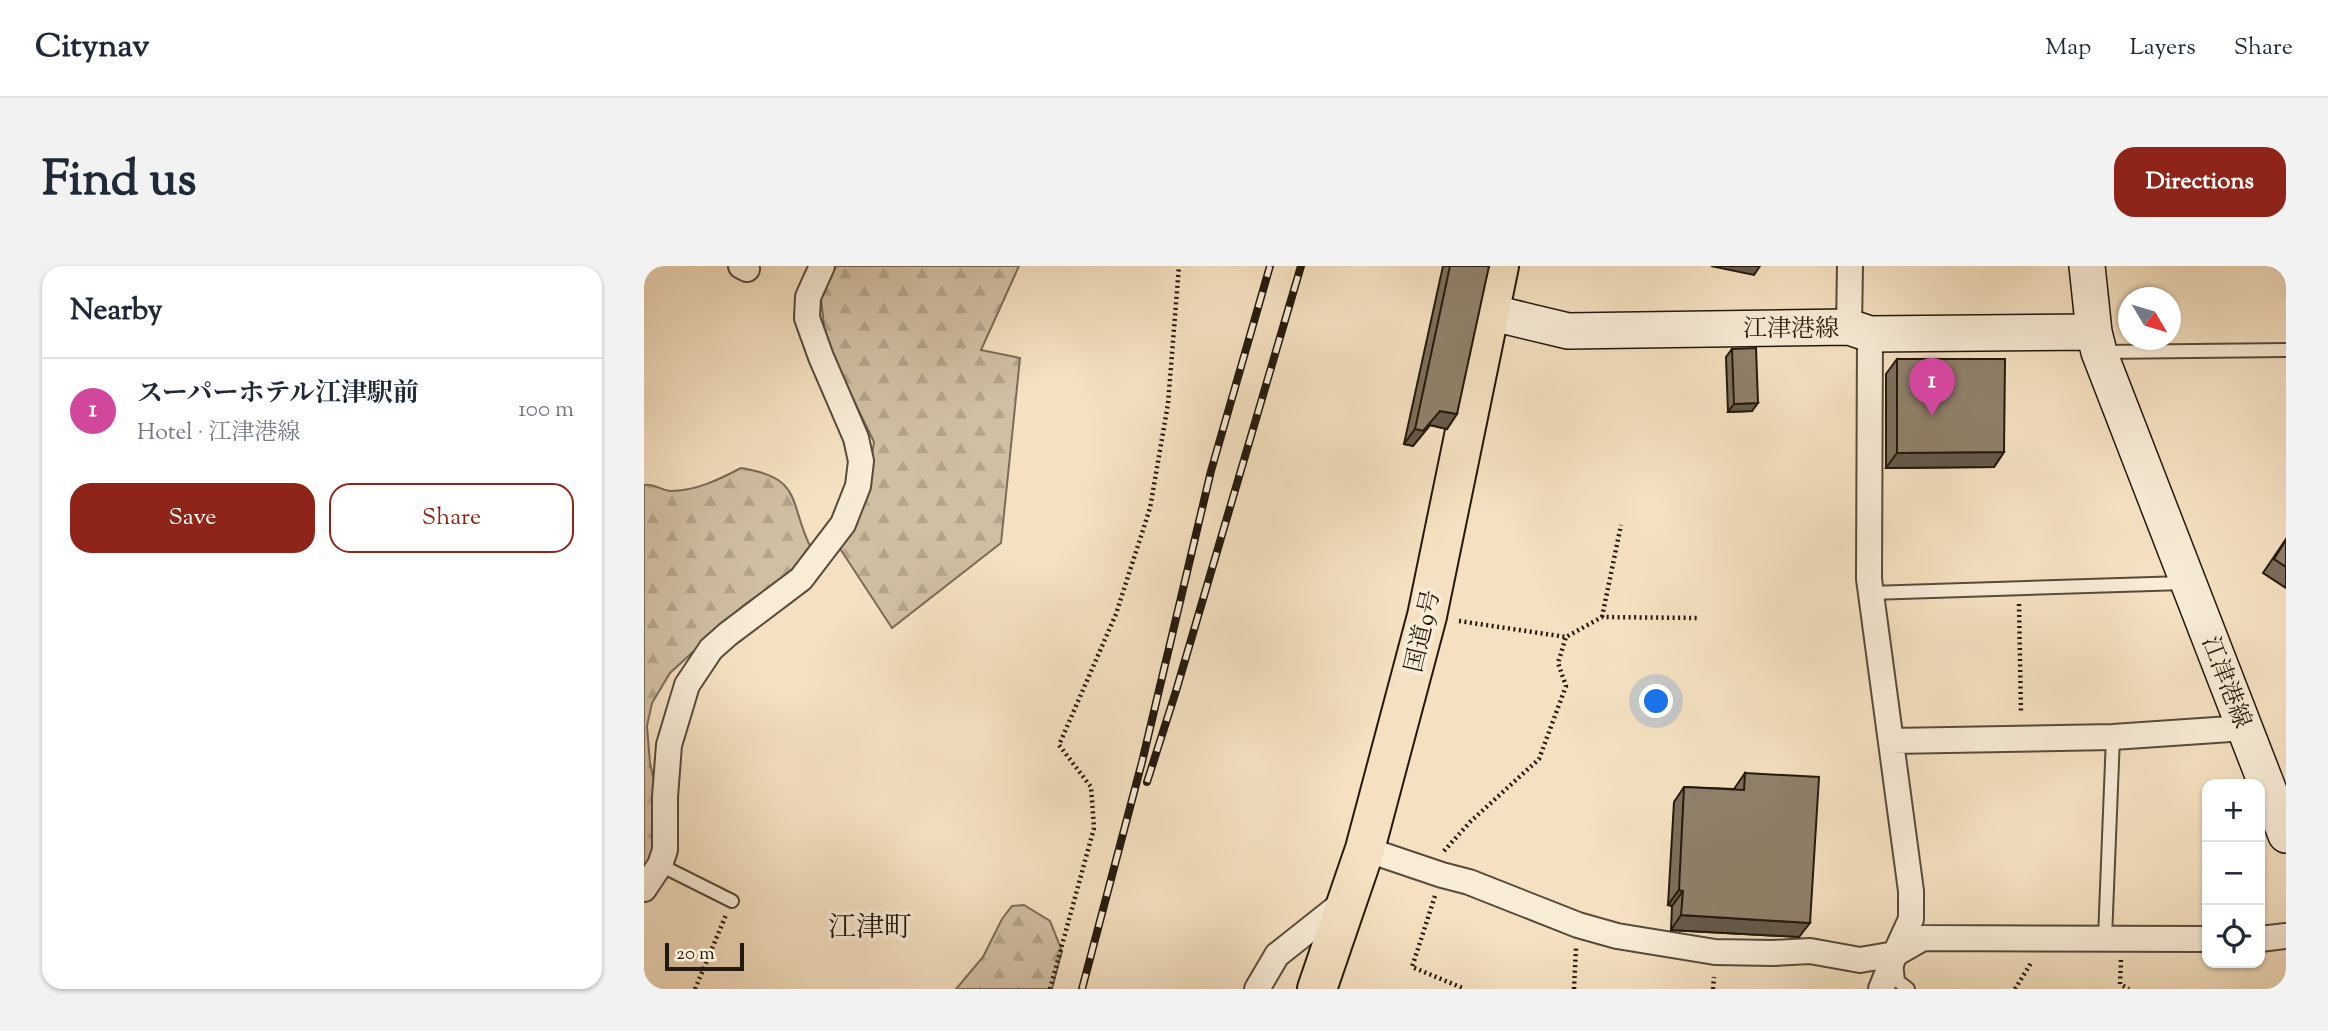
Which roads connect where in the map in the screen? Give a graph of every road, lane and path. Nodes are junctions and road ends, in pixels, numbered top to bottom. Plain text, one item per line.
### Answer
1 (822, 266) edge
2 (1179, 266) edge
3 (1499, 266) edge
4 (1850, 266) edge
5 (2087, 266) edge
6 (1489, 312) junction
7 (1859, 330) junction
8 (2096, 342) junction
9 (2286, 349) edge
10 (1620, 525) dead end
11 (2188, 583) junction
12 (2019, 589) junction
13 (1870, 593) junction
14 (1427, 616) junction
15 (1602, 617) junction
16 (1699, 618) dead end
17 (1566, 638) junction
18 (2245, 728) junction
19 (2113, 737) junction
20 (2021, 739) junction
21 (1891, 741) junction
22 (2286, 835) edge
23 (1366, 849) junction
24 (660, 865) junction
25 (1435, 872) junction
26 (644, 889) edge
27 (1349, 899) junction
28 (732, 901) joint
29 (1578, 925) junction
30 (2286, 936) edge
31 (2105, 938) junction
32 (2265, 938) edge
33 (2202, 939) edge
34 (1895, 954) junction
35 (1450, 987) edge
36 (695, 989) edge
37 (1050, 989) edge
38 (1257, 989) edge
39 (1317, 989) edge
40 (1465, 989) edge
41 (1574, 989) edge
42 (1881, 989) edge
43 (1908, 989) edge

1 - 24 street
2 - 37 path
3 - 6 highway, 国道9号
4 - 7 street
5 - 8 main road, 江津港線
6 - 7 main road, 江津港線
6 - 14 highway, 国道9号
7 - 8 main road, 江津港線
7 - 13 street
8 - 9 lane
8 - 11 main road, 江津港線
10 - 15 path
11 - 12 lane
11 - 18 main road, 江津港線
12 - 13 lane
12 - 20 path
13 - 21 street
14 - 17 path
14 - 23 highway, 国道9号
15 - 16 path
15 - 17 path
17 - 25 path
18 - 19 street
18 - 22 main road, 江津港線
19 - 20 street
19 - 31 lane
20 - 21 street
21 - 34 street
23 - 25 street
23 - 27 highway, 国道9号
24 - 26 street
24 - 28 lane
25 - 29 street
25 - 35 path
27 - 38 street
27 - 39 highway, 国道9号
28 - 36 path
29 - 34 street
29 - 41 path
30 - 32 street
31 - 33 street
31 - 34 street
34 - 42 street
34 - 43 lane
35 - 40 path

